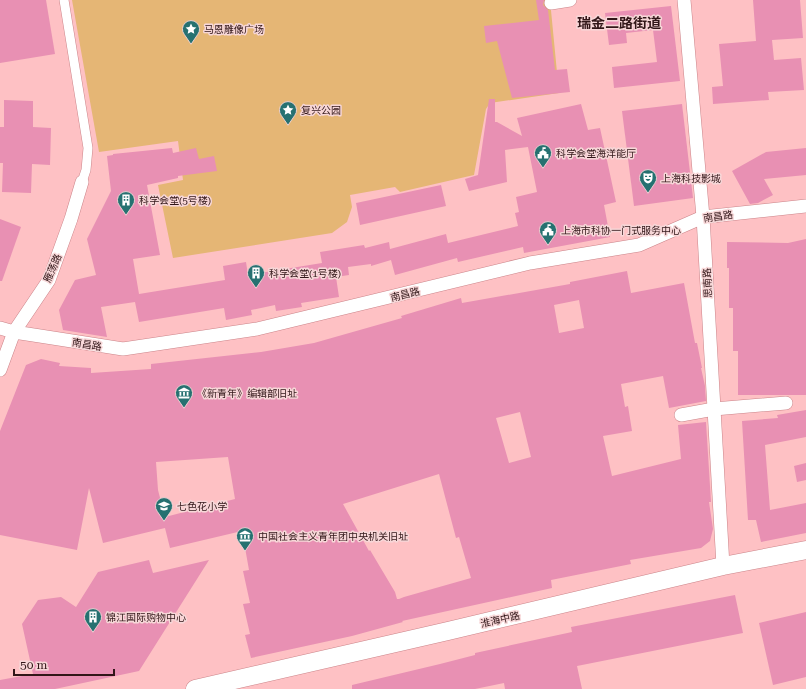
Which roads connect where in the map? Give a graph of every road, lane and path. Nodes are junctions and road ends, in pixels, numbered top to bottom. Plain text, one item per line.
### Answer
1 (64, 0) edge
2 (570, 0) edge
3 (684, 0) edge
4 (551, 3) dead end
5 (82, 182) joint
6 (806, 206) edge
7 (703, 217) junction
8 (0, 328) edge
9 (14, 332) junction
10 (0, 370) edge
11 (786, 403) dead end
12 (714, 409) junction
13 (681, 415) dead end
14 (806, 550) edge
15 (723, 566) junction
16 (238, 684) edge
17 (195, 689) edge

1 - 5 street
2 - 4 street
3 - 7 street, 思南路
5 - 9 street, 雁荡路
6 - 7 street, 南昌路
7 - 9 street, 南昌路
7 - 12 street, 思南路
8 - 9 street, 南昌路
9 - 10 street, 雁荡路
11 - 12 street
12 - 13 street
12 - 15 street, 思南路
14 - 15 main road, 淮海中路
15 - 16 main road, 淮海中路
16 - 17 main road, 淮海中路

